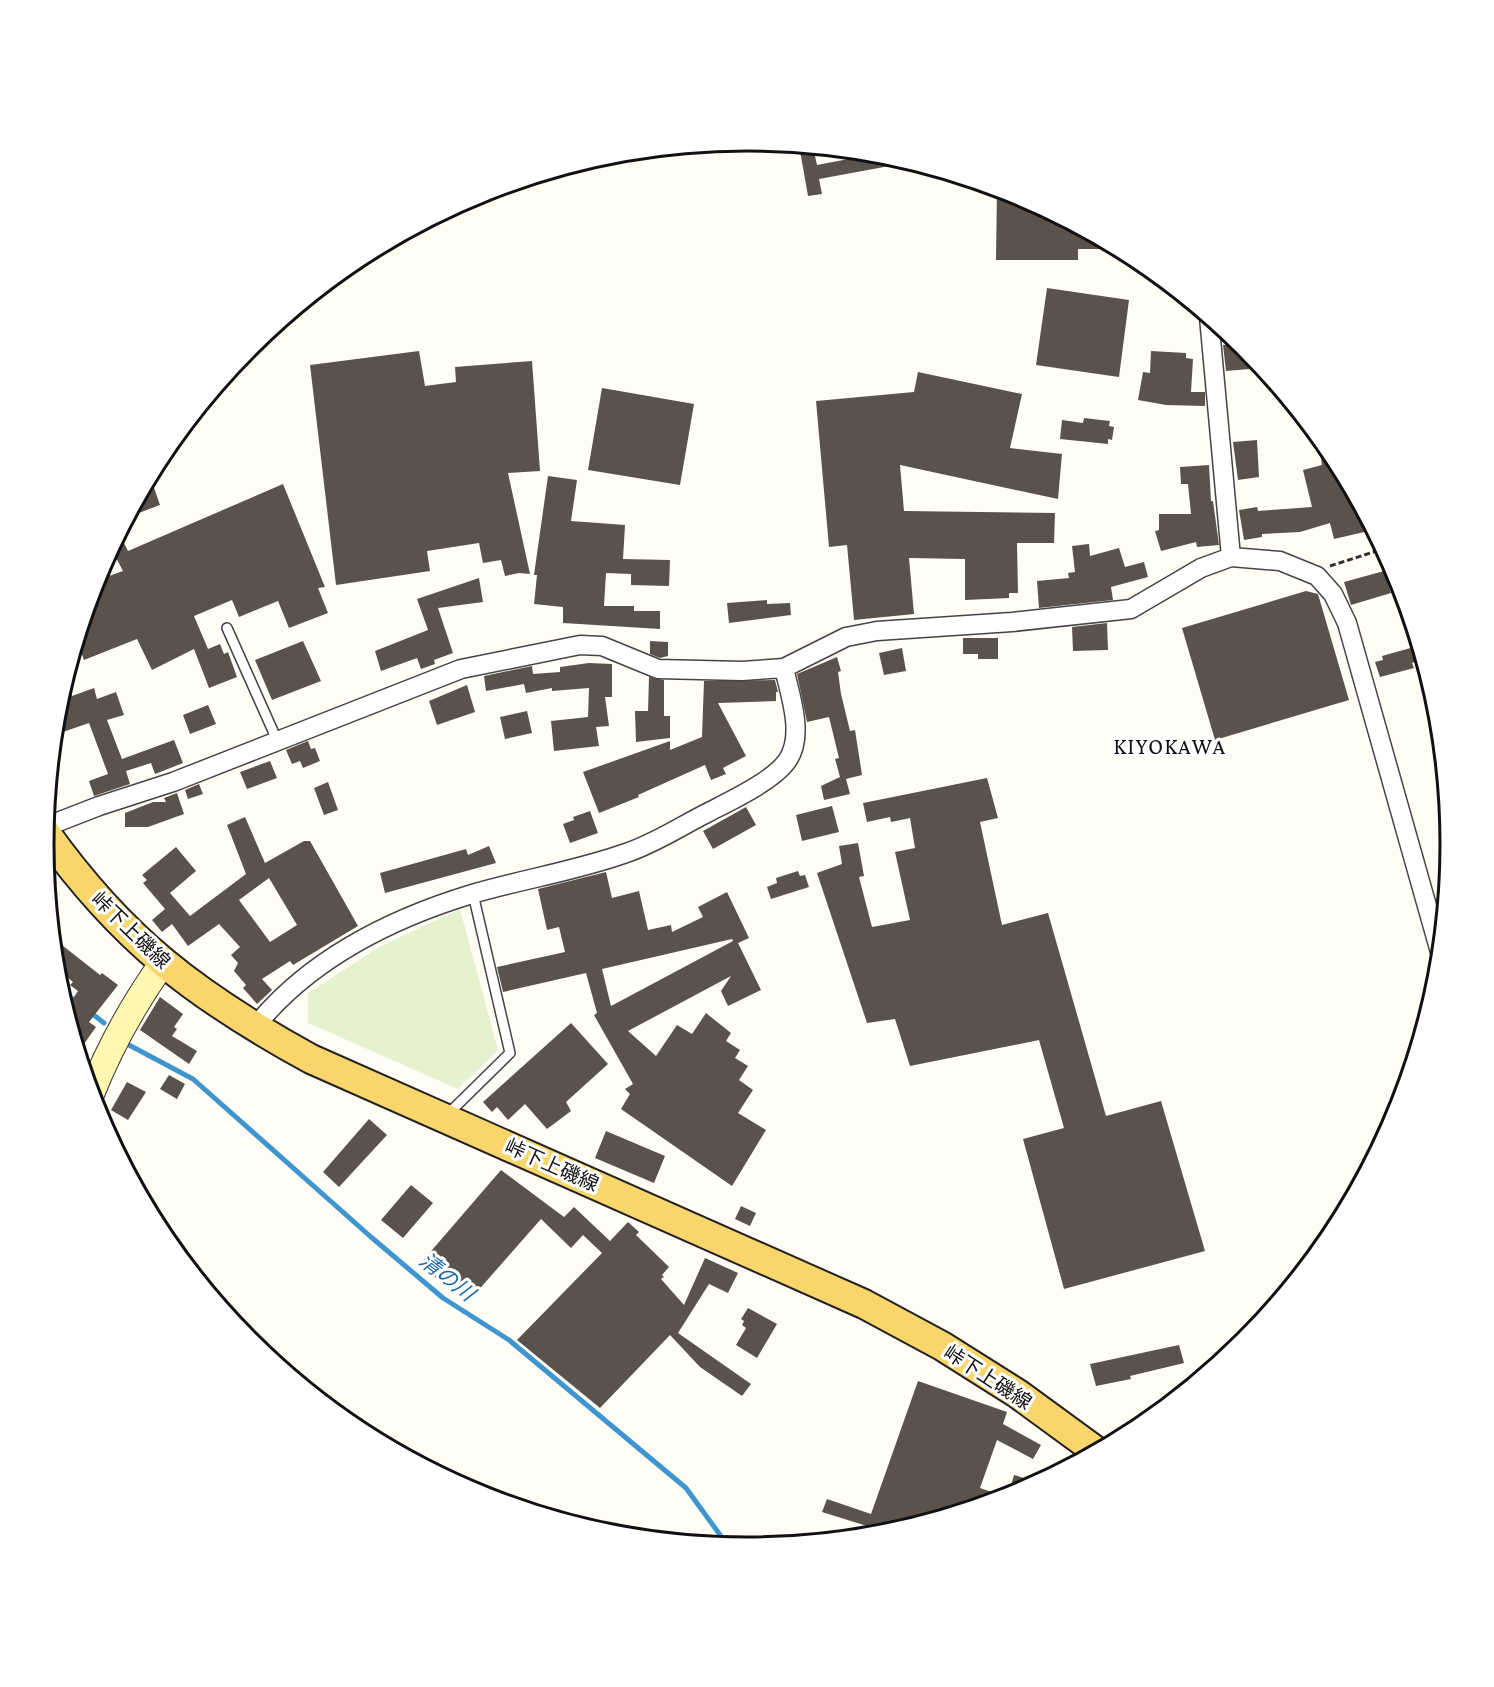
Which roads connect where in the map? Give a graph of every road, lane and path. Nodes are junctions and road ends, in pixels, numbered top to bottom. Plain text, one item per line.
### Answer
1 (1210, 328) edge
2 (1375, 551) edge
3 (1232, 557) junction
4 (1317, 576) junction
5 (227, 628) dead end
6 (784, 668) junction
7 (277, 740) junction
8 (54, 823) edge
9 (55, 863) edge
10 (473, 894) junction
11 (1434, 932) edge
12 (162, 964) junction
13 (254, 1028) junction
14 (96, 1080) edge
15 (445, 1117) junction
16 (1090, 1446) edge

1 - 3 street
2 - 4 path
3 - 4 street
3 - 6 street
4 - 11 street
5 - 7 lane
6 - 7 street
6 - 10 street
7 - 8 street
9 - 12 main road, 峠下上磯線
10 - 13 street
10 - 15 lane
12 - 13 main road, 峠下上磯線
12 - 14 street
13 - 15 main road, 峠下上磯線
15 - 16 main road, 峠下上磯線

